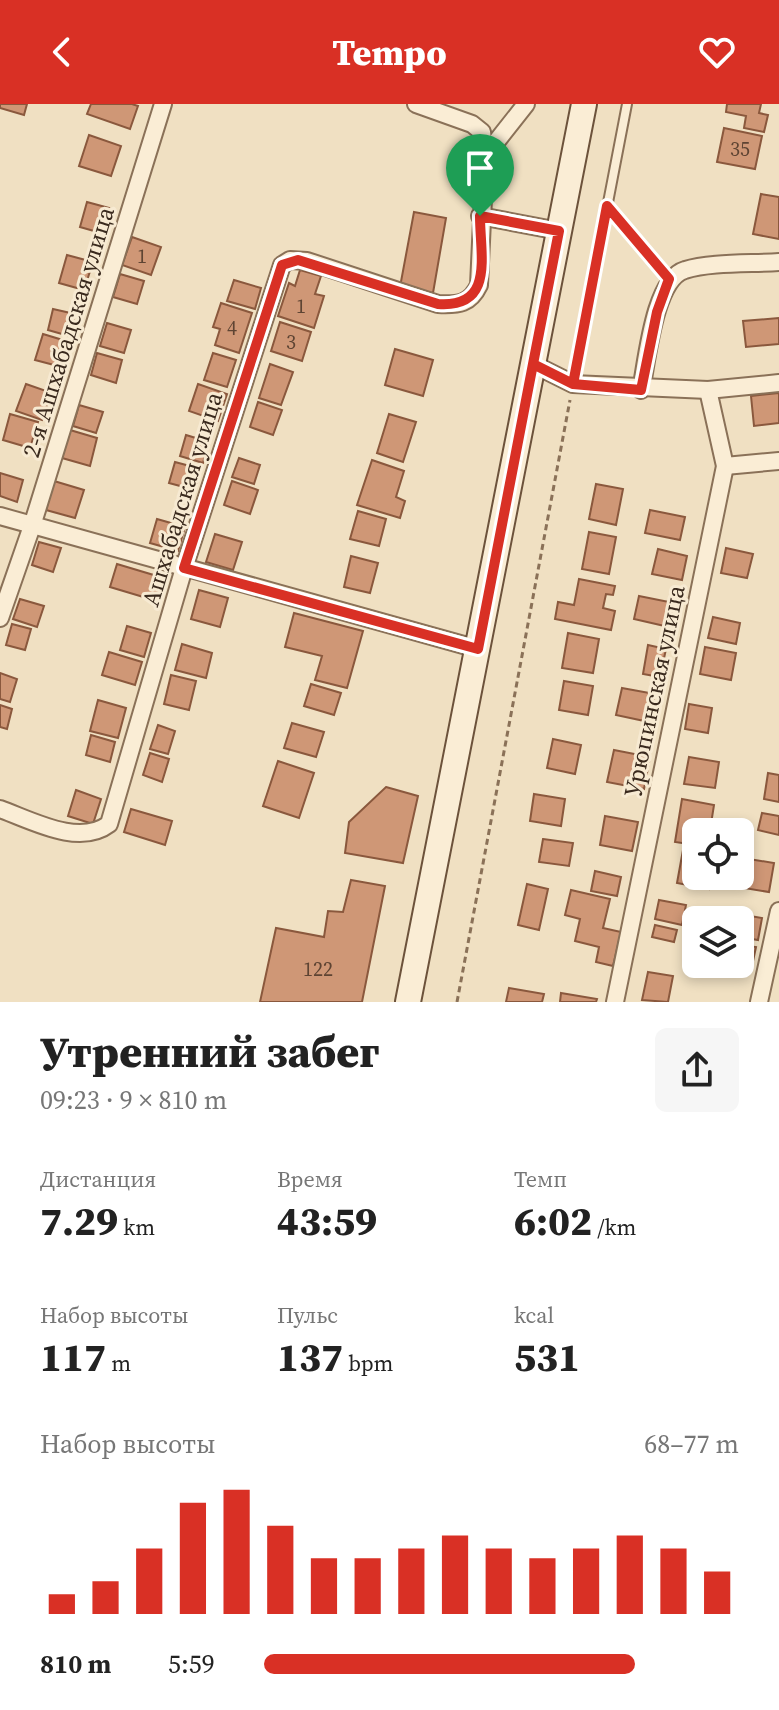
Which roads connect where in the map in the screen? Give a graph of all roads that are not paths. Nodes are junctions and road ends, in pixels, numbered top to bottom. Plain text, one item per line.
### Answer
1 (163, 104) edge
2 (416, 104) edge
3 (526, 104) edge
4 (584, 104) edge
5 (627, 104) edge
6 (485, 156) junction
7 (607, 206) junction
8 (480, 216) junction
9 (559, 231) junction
10 (779, 262) edge
11 (669, 279) junction
12 (533, 364) junction
13 (779, 383) edge
14 (573, 384) junction
15 (641, 390) junction
16 (708, 390) junction
17 (779, 461) edge
18 (725, 466) junction
19 (0, 516) edge
20 (32, 526) junction
21 (184, 568) junction
22 (0, 618) edge
23 (478, 649) junction
24 (0, 809) edge
25 (779, 911) edge
26 (408, 1002) edge
27 (615, 1002) edge
28 (759, 1002) edge

1 - 20 street, 2-я Ашхабадская улица
2 - 6 street
3 - 6 street
4 - 9 main road
5 - 7 lane
6 - 8 street
7 - 11 lane
7 - 14 lane
8 - 9 street
8 - 21 street, Ашхабадская улица
9 - 12 main road
10 - 11 street
11 - 15 street
12 - 14 street
12 - 23 main road
13 - 16 street
14 - 15 street
15 - 16 street
16 - 18 street, Урюпинская улица
17 - 18 street
18 - 27 street, Урюпинская улица
19 - 20 street
20 - 21 street
20 - 22 street, 2-я Ашхабадская улица
21 - 23 street
21 - 24 street, Ашхабадская улица
23 - 26 main road
25 - 28 street

